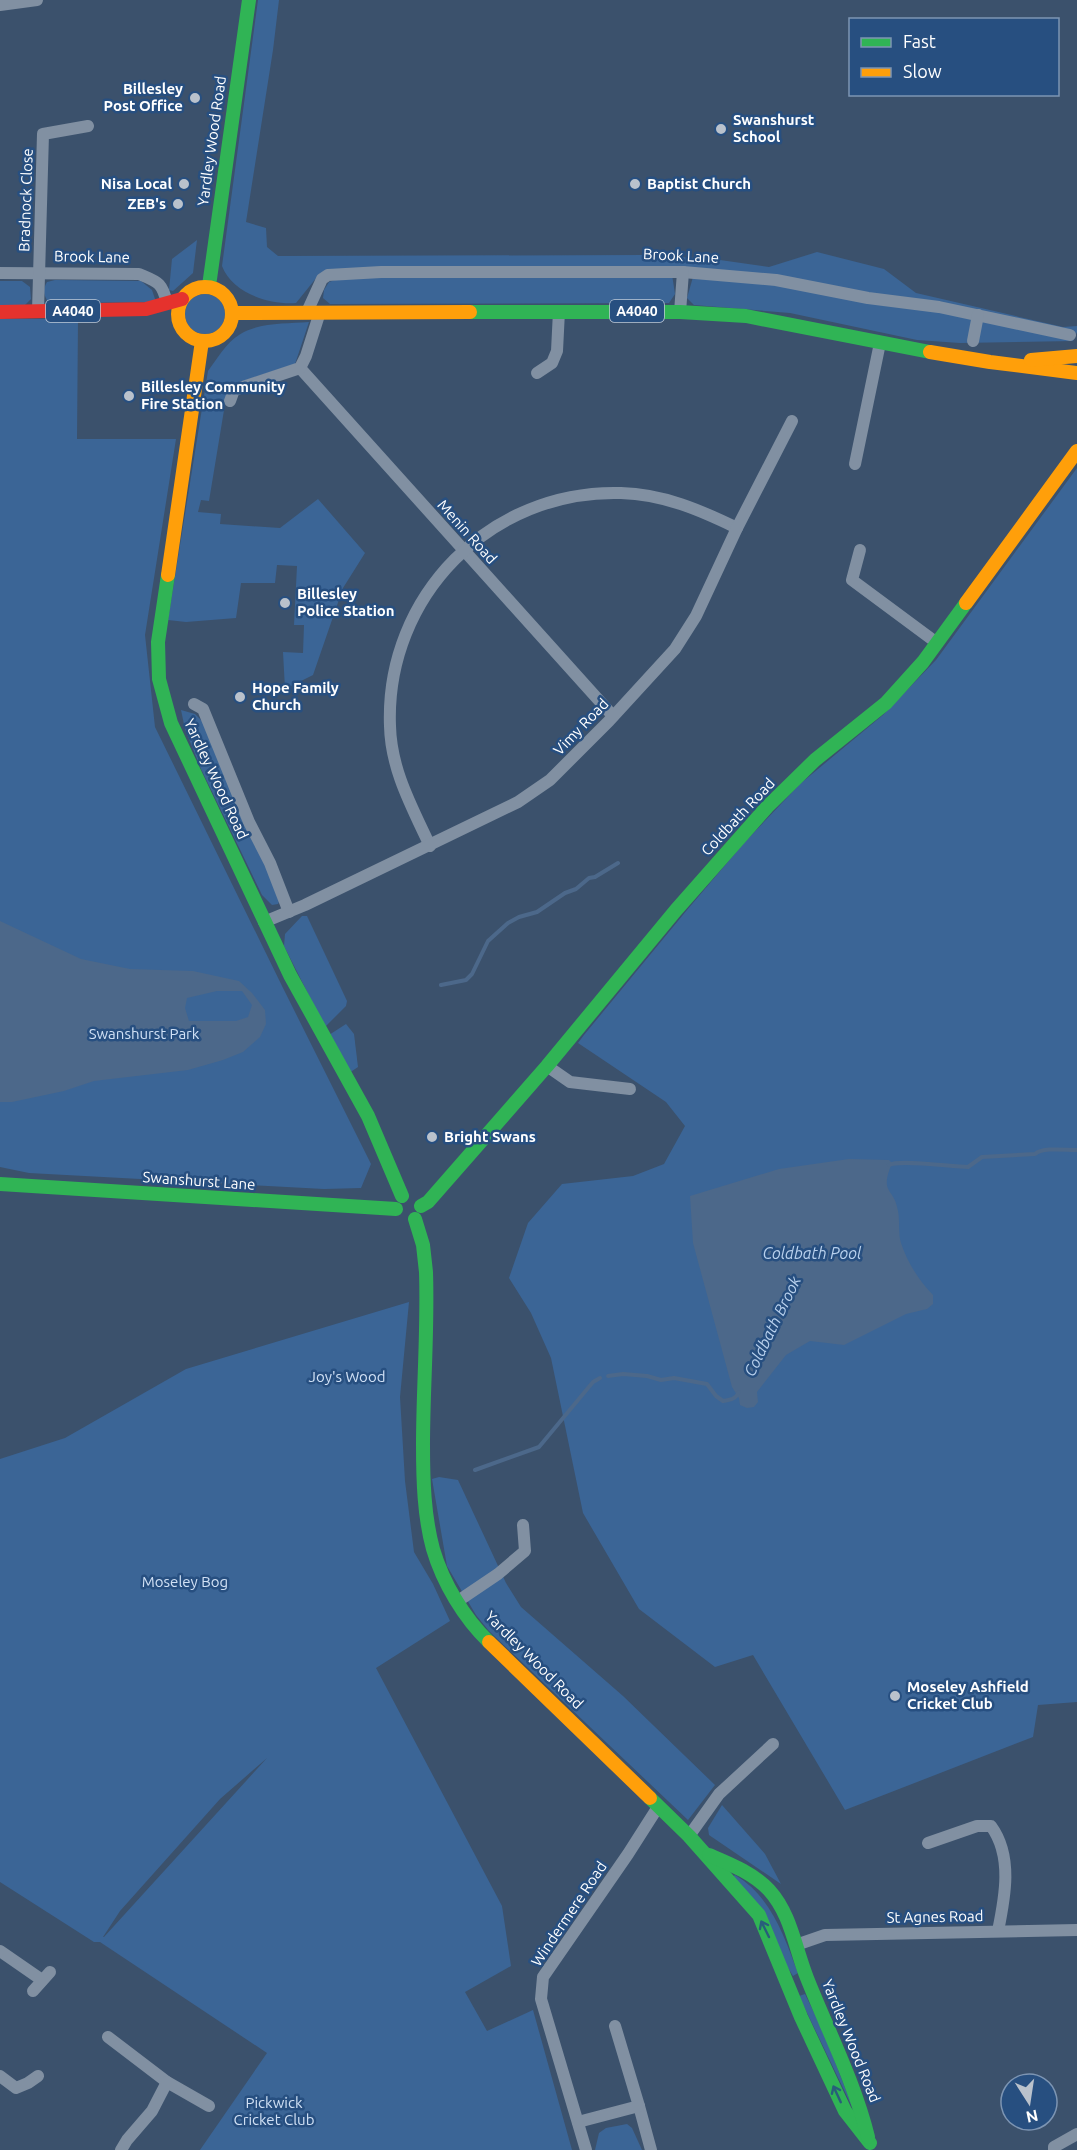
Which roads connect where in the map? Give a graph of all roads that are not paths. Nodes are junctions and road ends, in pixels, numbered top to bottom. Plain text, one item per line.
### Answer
1 (37, 0) edge
2 (249, 0) edge
3 (0, 5) edge
4 (88, 126) dead end
5 (683, 272) junction
6 (0, 273) edge
7 (38, 273) junction
8 (209, 286) junction
9 (182, 299) junction
10 (168, 303) junction
11 (146, 309) junction
12 (38, 311) junction
13 (559, 311) junction
14 (0, 312) edge
15 (314, 312) junction
16 (680, 312) junction
17 (233, 313) junction
18 (978, 315) junction
19 (180, 325) junction
20 (1070, 335) dead end
21 (202, 341) junction
22 (972, 341) dead end
23 (880, 343) junction
24 (1077, 356) edge
25 (990, 362) junction
26 (300, 368) junction
27 (537, 373) dead end
28 (1077, 373) edge
29 (230, 401) dead end
30 (792, 420) dead end
31 (1077, 451) edge
32 (855, 464) dead end
33 (737, 528) junction
34 (463, 550) junction
35 (860, 550) dead end
36 (937, 643) junction
37 (194, 705) dead end
38 (613, 716) junction
39 (430, 846) junction
40 (290, 912) junction
41 (264, 922) junction
42 (547, 1066) junction
43 (630, 1089) dead end
44 (0, 1184) edge
45 (402, 1196) junction
46 (422, 1206) junction
47 (396, 1209) junction
48 (415, 1219) junction
49 (523, 1525) dead end
50 (458, 1601) junction
51 (772, 1744) dead end
52 (658, 1807) junction
53 (689, 1836) junction
54 (928, 1843) dead end
55 (706, 1853) junction
56 (1077, 1930) edge
57 (998, 1931) junction
58 (796, 1946) junction
59 (0, 1950) edge
60 (806, 1975) junction
61 (788, 1983) junction
62 (33, 1991) dead end
63 (615, 2026) dead end
64 (108, 2037) dead end
65 (0, 2076) edge
66 (38, 2076) dead end
67 (167, 2082) junction
68 (209, 2106) dead end
69 (639, 2106) junction
70 (578, 2122) junction
71 (1077, 2134) edge
72 (871, 2146) edge
73 (121, 2150) edge
74 (586, 2150) edge
75 (651, 2150) edge
76 (1054, 2150) edge

1 - 3 street
2 - 8 main road, Yardley Wood Road
4 - 7 street, Bradnock Close
5 - 15 street, Brook Lane
5 - 16 street
5 - 18 street, Brook Lane
6 - 7 street, Brook Lane
7 - 10 street, Brook Lane
7 - 12 street, Bradnock Close
8 - 9 main road
8 - 17 main road
9 - 10 main road, A4040
9 - 19 main road
10 - 11 main road, A4040
11 - 12 main road, A4040
11 - 19 main road, A4040
12 - 14 main road, A4040
13 - 15 main road, A4040
13 - 16 main road, A4040
13 - 27 street
15 - 17 main road, A4040
15 - 26 street
16 - 23 main road, A4040
17 - 21 main road
18 - 20 street, Brook Lane
18 - 22 street
19 - 21 main road
21 - 41 main road, Yardley Wood Road
23 - 25 main road, A4040
23 - 32 street
24 - 25 main road, A4040
25 - 28 main road, A4040
26 - 29 street
26 - 34 street, Menin Road
30 - 33 street, Vimy Road
31 - 36 main road, Coldbath Road
33 - 34 street
33 - 38 street, Vimy Road
34 - 38 street, Menin Road
34 - 39 street
35 - 36 street
36 - 42 main road, Coldbath Road
37 - 40 street, Yardley Wood Road
38 - 39 street, Vimy Road
39 - 40 street, Vimy Road
40 - 41 street, Vimy Road
41 - 45 main road, Yardley Wood Road
42 - 43 street
42 - 46 main road, Coldbath Road
44 - 47 main road, Swanshurst Lane
45 - 46 main road
45 - 47 main road
46 - 48 main road
47 - 48 main road
48 - 50 main road, Yardley Wood Road
49 - 50 street
50 - 52 main road, Yardley Wood Road
51 - 53 street
52 - 53 main road, Yardley Wood Road
52 - 70 street, Windermere Road
53 - 55 main road, Yardley Wood Road
54 - 57 street
55 - 58 main road, Yardley Wood Road
61 -> 55 main road, Yardley Wood Road
56 - 57 street, St Agnes Road
57 - 58 street, St Agnes Road
58 - 60 main road, Yardley Wood Road
59 - 62 street
60 - 61 main road
60 - 72 main road, Yardley Wood Road
72 -> 61 main road, Yardley Wood Road
63 - 69 street
64 - 67 street
65 - 66 street
67 - 68 street
67 - 73 street
69 - 70 street
69 - 75 street
70 - 74 street, Windermere Road
71 - 76 street

